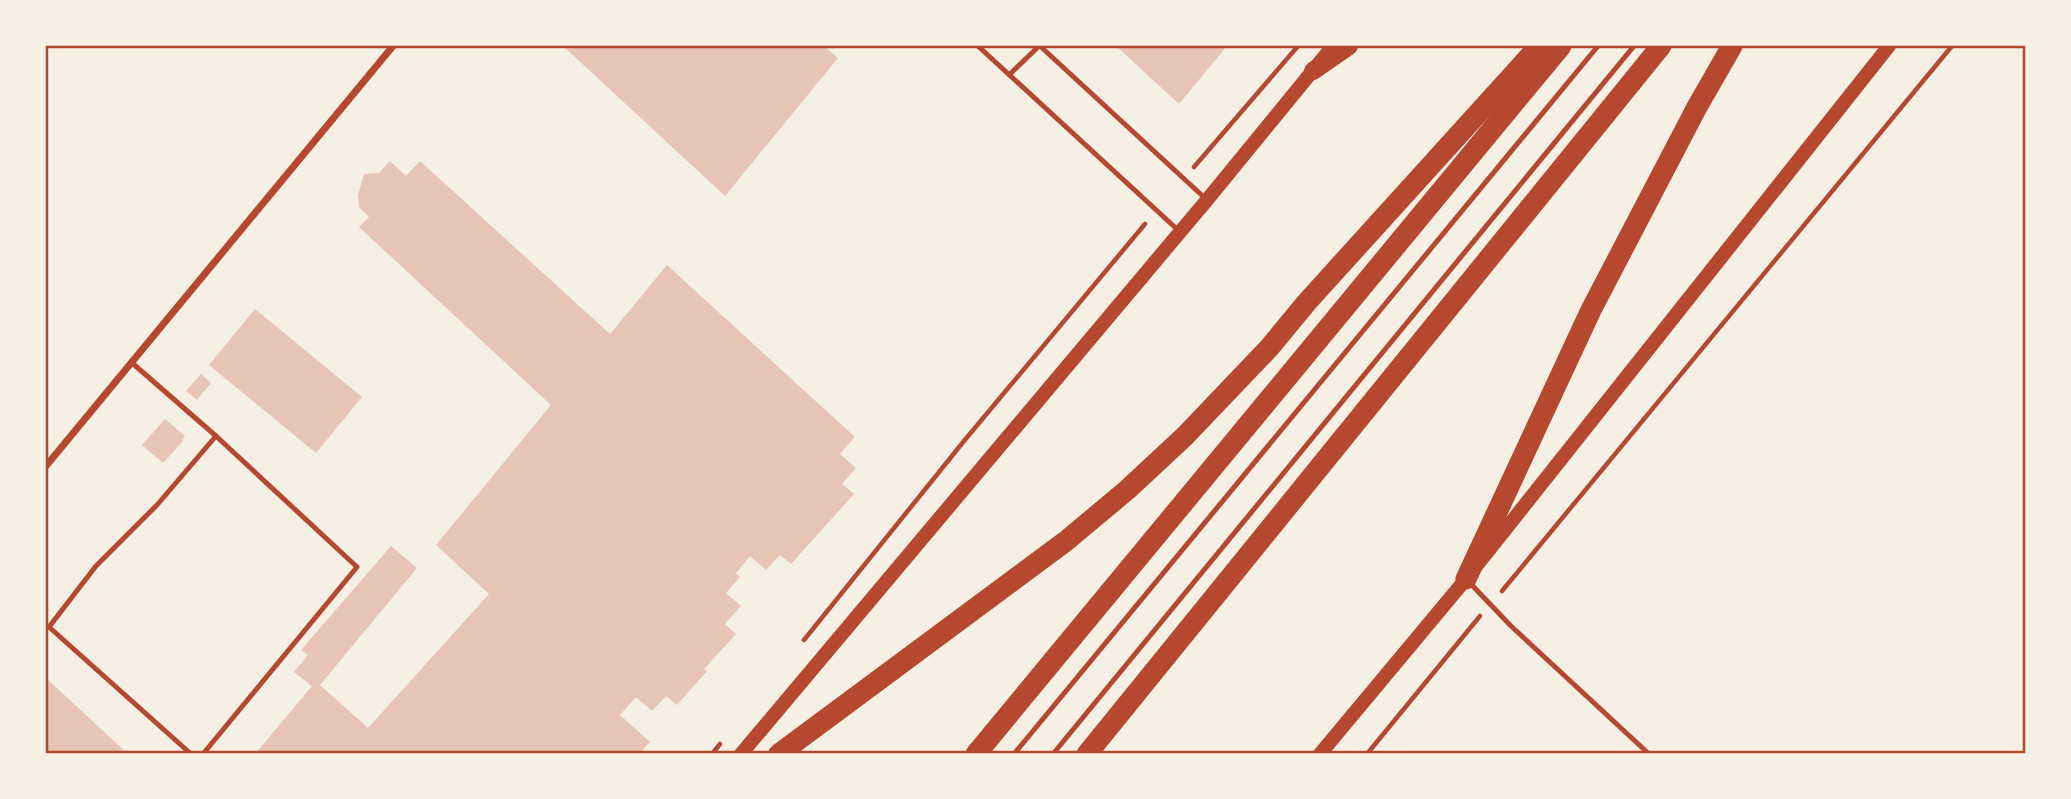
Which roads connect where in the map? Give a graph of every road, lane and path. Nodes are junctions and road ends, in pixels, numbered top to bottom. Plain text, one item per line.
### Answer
1 (393, 46) edge
2 (978, 46) edge
3 (1040, 46) edge
4 (1298, 46) edge
5 (1333, 46) edge
6 (1349, 46) edge
7 (1539, 46) edge
8 (1561, 46) edge
9 (1598, 46) edge
10 (1634, 46) edge
11 (1661, 46) edge
12 (1732, 46) edge
13 (1889, 46) edge
14 (1952, 46) edge
15 (1313, 71) junction
16 (1010, 74) junction
17 (1184, 178) junction
18 (1207, 200) junction
19 (1157, 210) junction
20 (1180, 231) junction
21 (131, 362) junction
22 (216, 436) junction
23 (46, 466) edge
24 (1466, 579) junction
25 (1490, 604) junction
26 (801, 644) dead end
27 (726, 736) dead end
28 (191, 754) edge
29 (203, 754) edge
30 (712, 754) edge
31 (741, 754) edge
32 (779, 754) edge
33 (976, 754) edge
34 (1014, 754) edge
35 (1053, 754) edge
36 (1087, 754) edge
37 (1320, 754) edge
38 (1367, 754) edge
39 (1649, 754) edge

1 - 21 street
2 - 16 lane
3 - 16 lane
3 - 17 lane
4 - 17 path
5 - 15 main road
6 - 15 main road
7 - 32 highway
8 - 33 highway
9 - 34 lane
10 - 35 lane
11 - 36 highway
12 - 24 highway
13 - 24 main road
14 - 25 path
15 - 18 main road
16 - 19 lane
17 - 18 lane
18 - 20 main road
19 - 20 lane
19 - 26 path
20 - 31 main road
21 - 22 lane
21 - 23 street
22 - 28 lane
22 - 29 lane
24 - 25 lane
24 - 37 main road
25 - 38 path
25 - 39 lane
27 - 30 path

